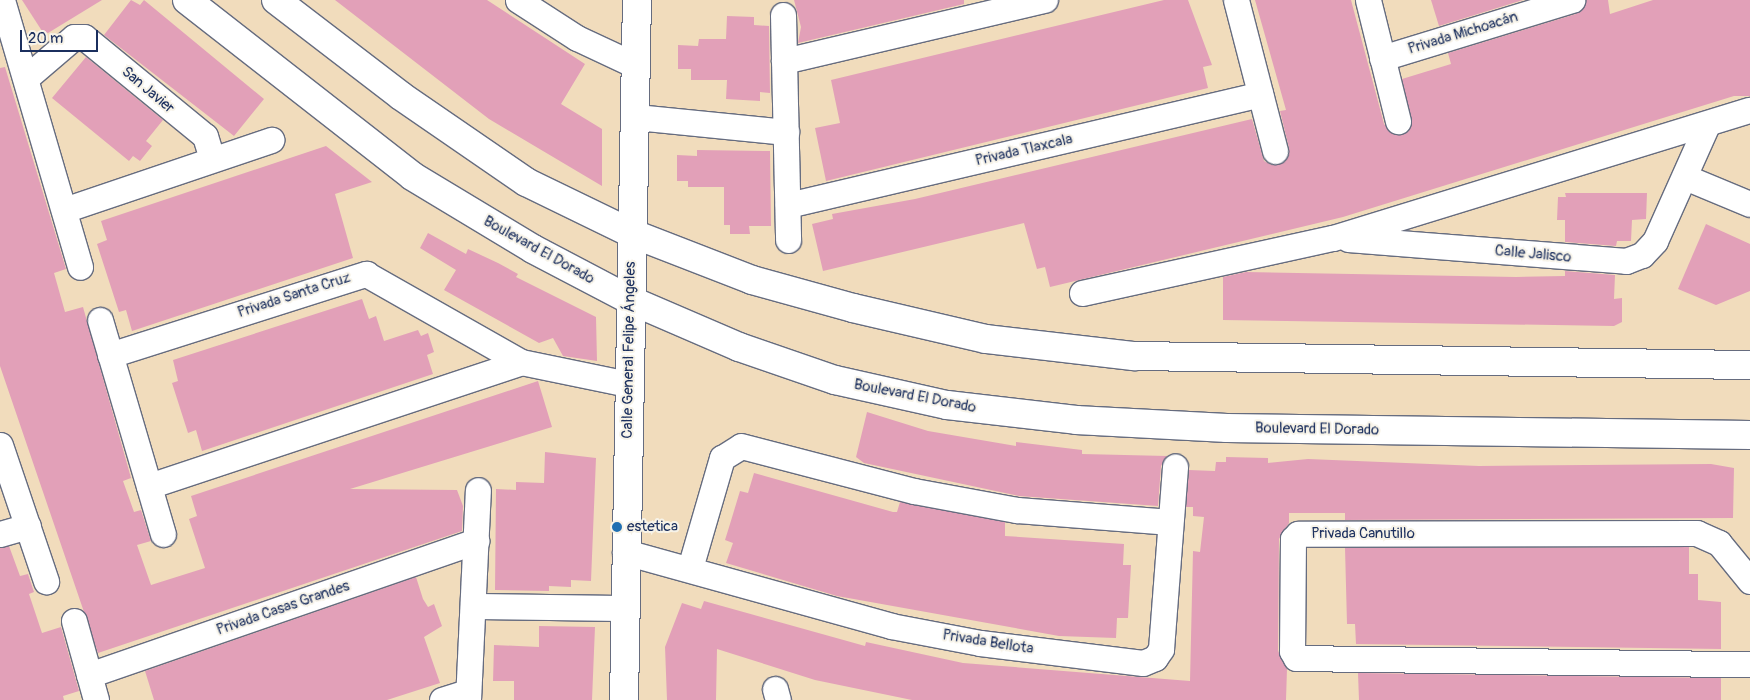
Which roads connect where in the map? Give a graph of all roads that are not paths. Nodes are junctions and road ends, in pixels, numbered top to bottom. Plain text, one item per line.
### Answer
1 (2, 0) edge
2 (187, 0) edge
3 (276, 0) edge
4 (518, 0) edge
5 (637, 0) edge
6 (1045, 0) edge
7 (1236, 0) edge
8 (1368, 0) edge
9 (1572, 0) edge
10 (782, 15) dead end
11 (1382, 58) junction
12 (784, 61) junction
13 (635, 64) junction
14 (26, 78) junction
15 (1260, 94) junction
16 (1750, 110) edge
17 (636, 117) junction
18 (1398, 121) dead end
19 (1707, 125) junction
20 (786, 132) junction
21 (271, 140) dead end
22 (1275, 151) dead end
23 (212, 159) junction
24 (1686, 177) junction
25 (1750, 204) edge
26 (788, 205) junction
27 (64, 210) junction
28 (631, 233) junction
29 (1333, 238) junction
30 (788, 240) dead end
31 (80, 267) dead end
32 (1082, 292) dead end
33 (630, 300) junction
34 (100, 320) dead end
35 (110, 355) junction
36 (521, 362) junction
37 (1750, 365) edge
38 (628, 384) junction
39 (1750, 435) edge
40 (0, 445) edge
41 (1175, 467) dead end
42 (149, 486) junction
43 (478, 490) dead end
44 (1168, 522) junction
45 (28, 526) junction
46 (0, 534) edge
47 (163, 534) dead end
48 (477, 541) junction
49 (626, 552) junction
50 (690, 568) junction
51 (46, 581) dead end
52 (1750, 581) edge
53 (473, 606) junction
54 (624, 608) junction
55 (74, 621) dead end
56 (1750, 664) edge
57 (89, 675) junction
58 (467, 696) edge
59 (96, 700) edge
60 (442, 700) edge
61 (624, 700) edge

1 - 14 street
2 - 33 main road, Boulevard El Dorado
3 - 28 main road
4 - 13 street
5 - 13 main road, Calle General Felipe Ángeles
6 - 12 street
7 - 15 street
8 - 11 street
9 - 11 street, Privada Michoacán
10 - 12 street
11 - 18 street
12 - 20 street
13 - 17 main road, Calle General Felipe Ángeles
14 - 23 street, San Javier
14 - 27 street
15 - 22 street
15 - 26 street, Privada Tlaxcala
16 - 19 street, Calle Jalisco
17 - 20 street
17 - 28 main road, Calle General Felipe Ángeles
19 - 24 street, Calle Jalisco
19 - 29 street, Calle Jalisco
20 - 26 street
21 - 23 street
23 - 27 street
24 - 25 street
24 - 29 street, Calle Jalisco
26 - 30 street
27 - 31 street
28 - 33 main road, Calle General Felipe Ángeles
28 - 37 main road
29 - 32 street, Calle Jalisco
33 - 38 main road, Calle General Felipe Ángeles
33 - 39 main road, Boulevard El Dorado
34 - 35 street
35 - 36 street, Privada Santa Cruz
35 - 42 street
36 - 38 street, Privada Santa Cruz
36 - 42 street
38 - 49 main road, Calle General Felipe Ángeles
40 - 45 street
41 - 44 street, Privada Bellota
42 - 47 street
43 - 48 street
44 - 50 street
44 - 50 street, Privada Bellota
45 - 46 street
45 - 51 street
48 - 53 street
48 - 57 street, Privada Casas Grandes
49 - 50 street, Privada Bellota
49 - 54 main road, Calle General Felipe Ángeles
52 - 56 street, Privada Canutillo
53 - 54 street
53 - 58 street
54 - 61 main road, Calle General Felipe Ángeles
55 - 57 street
57 - 59 street
58 - 60 street

